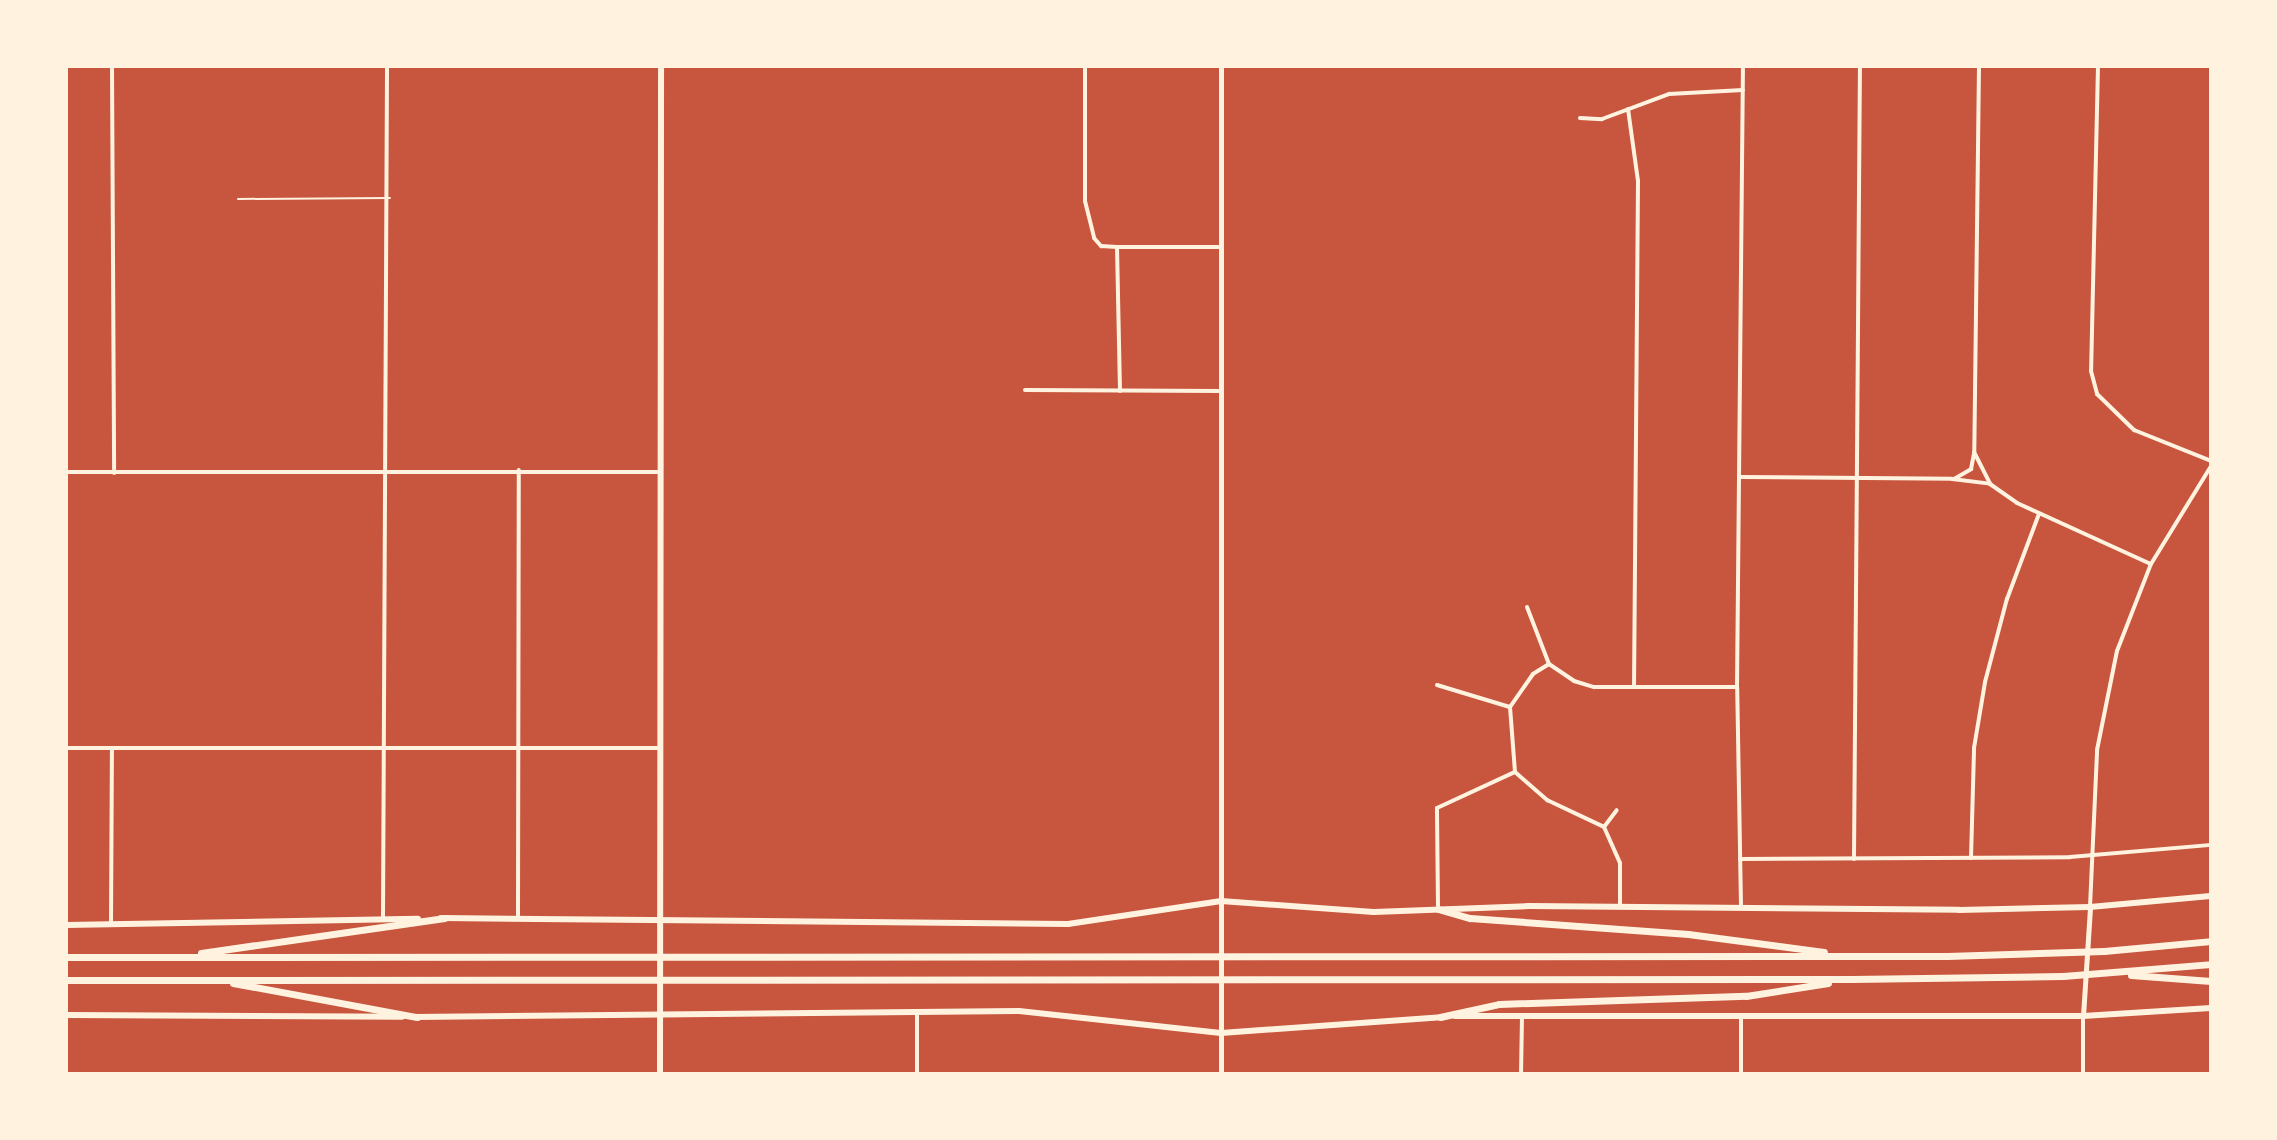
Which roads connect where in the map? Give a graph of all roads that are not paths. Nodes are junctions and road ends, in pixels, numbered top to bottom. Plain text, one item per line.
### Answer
1 (112, 66) edge
2 (387, 66) edge
3 (661, 66) edge
4 (1085, 66) edge
5 (1221, 66) edge
6 (1743, 66) edge
7 (1860, 66) edge
8 (1979, 66) edge
9 (2098, 66) edge
10 (1743, 90) junction
11 (1628, 109) junction
12 (1580, 118) dead end
13 (390, 198) junction
14 (238, 199) dead end
15 (1117, 247) junction
16 (1221, 247) junction
17 (1025, 390) dead end
18 (1120, 391) junction
19 (1221, 391) junction
20 (1974, 452) junction
21 (2211, 464) edge
22 (519, 470) junction
23 (386, 471) junction
24 (66, 472) edge
25 (660, 472) junction
26 (114, 473) junction
27 (1739, 477) junction
28 (1856, 477) junction
29 (1952, 479) junction
30 (1990, 484) junction
31 (2039, 514) junction
32 (2151, 564) junction
33 (1527, 607) dead end
34 (1549, 664) junction
35 (1437, 685) dead end
36 (1634, 687) junction
37 (1737, 687) junction
38 (1510, 707) junction
39 (66, 748) edge
40 (112, 748) junction
41 (660, 748) junction
42 (519, 749) junction
43 (384, 750) junction
44 (1515, 772) junction
45 (1617, 810) dead end
46 (1604, 827) junction
47 (2211, 845) edge
48 (2093, 855) junction
49 (1971, 858) junction
50 (1740, 859) junction
51 (1854, 859) junction
52 (2211, 896) edge
53 (1221, 901) junction
54 (1741, 906) junction
55 (1620, 907) junction
56 (2090, 907) junction
57 (1438, 909) junction
58 (444, 918) junction
59 (518, 918) junction
60 (660, 918) junction
61 (383, 919) junction
62 (66, 925) edge
63 (111, 925) junction
64 (2211, 941) edge
65 (1854, 956) junction
66 (66, 957) edge
67 (178, 957) junction
68 (2211, 964) edge
69 (2105, 974) junction
70 (215, 979) junction
71 (1851, 979) junction
72 (66, 980) edge
73 (2211, 981) edge
74 (2211, 1008) edge
75 (917, 1012) junction
76 (1522, 1014) junction
77 (66, 1015) edge
78 (1741, 1015) junction
79 (2083, 1016) junction
80 (417, 1017) junction
81 (1440, 1017) junction
82 (660, 1018) junction
83 (1221, 1033) junction
84 (660, 1074) edge
85 (917, 1074) edge
86 (1221, 1074) edge
87 (1521, 1074) edge
88 (1741, 1074) edge
89 (2083, 1074) edge

1 - 26 street
2 - 13 street
3 - 25 main road
4 - 15 street
5 - 16 street
6 - 10 street
7 - 28 street
8 - 20 street
9 - 21 street
10 - 11 street
10 - 27 street
11 - 12 street
11 - 36 street
13 - 14 lane
13 - 23 street
15 - 16 street
15 - 18 street
16 - 19 street
17 - 18 street
18 - 19 street
19 - 53 street
20 - 29 street
20 - 30 street
21 - 32 street
22 - 23 street
22 - 25 street
22 - 42 street
23 - 26 street
23 - 43 street
24 - 26 street
25 - 41 main road
27 - 28 street
27 - 37 street
28 - 29 street
28 - 51 street
29 - 30 street
30 - 31 street
31 - 32 street
31 - 49 street
32 - 48 street
33 - 34 street
34 - 36 street
34 - 38 street
35 - 38 street
36 - 37 street
37 - 50 street
38 - 44 street
39 - 40 street
40 - 43 street
40 - 63 street
41 - 42 street
41 - 60 main road
42 - 43 street
42 - 59 street
43 - 61 street
44 - 46 street
44 - 57 street
45 - 46 street
46 - 55 street
47 - 48 street
48 - 49 street
48 - 56 street
49 - 51 street
50 - 51 street
50 - 54 street
52 - 56 main road
53 - 57 main road
53 - 60 main road
53 - 83 street
54 - 55 main road
54 - 56 main road
55 - 57 main road
56 - 79 street
57 - 65 highway
58 - 59 main road
58 - 61 main road
58 - 67 highway
59 - 60 main road
60 - 82 main road
61 - 63 main road
62 - 63 main road
64 - 65 highway
65 - 67 highway
66 - 67 highway
68 - 69 highway
69 - 71 highway
69 - 73 highway
70 - 71 highway
70 - 72 highway
70 - 80 highway
71 - 81 highway
74 - 79 main road
75 - 82 main road
75 - 83 main road
75 - 85 street
76 - 78 main road
76 - 81 main road
76 - 87 street
77 - 80 main road
78 - 79 main road
78 - 88 street
79 - 89 street
80 - 82 main road
81 - 83 main road
82 - 84 main road
83 - 86 street

